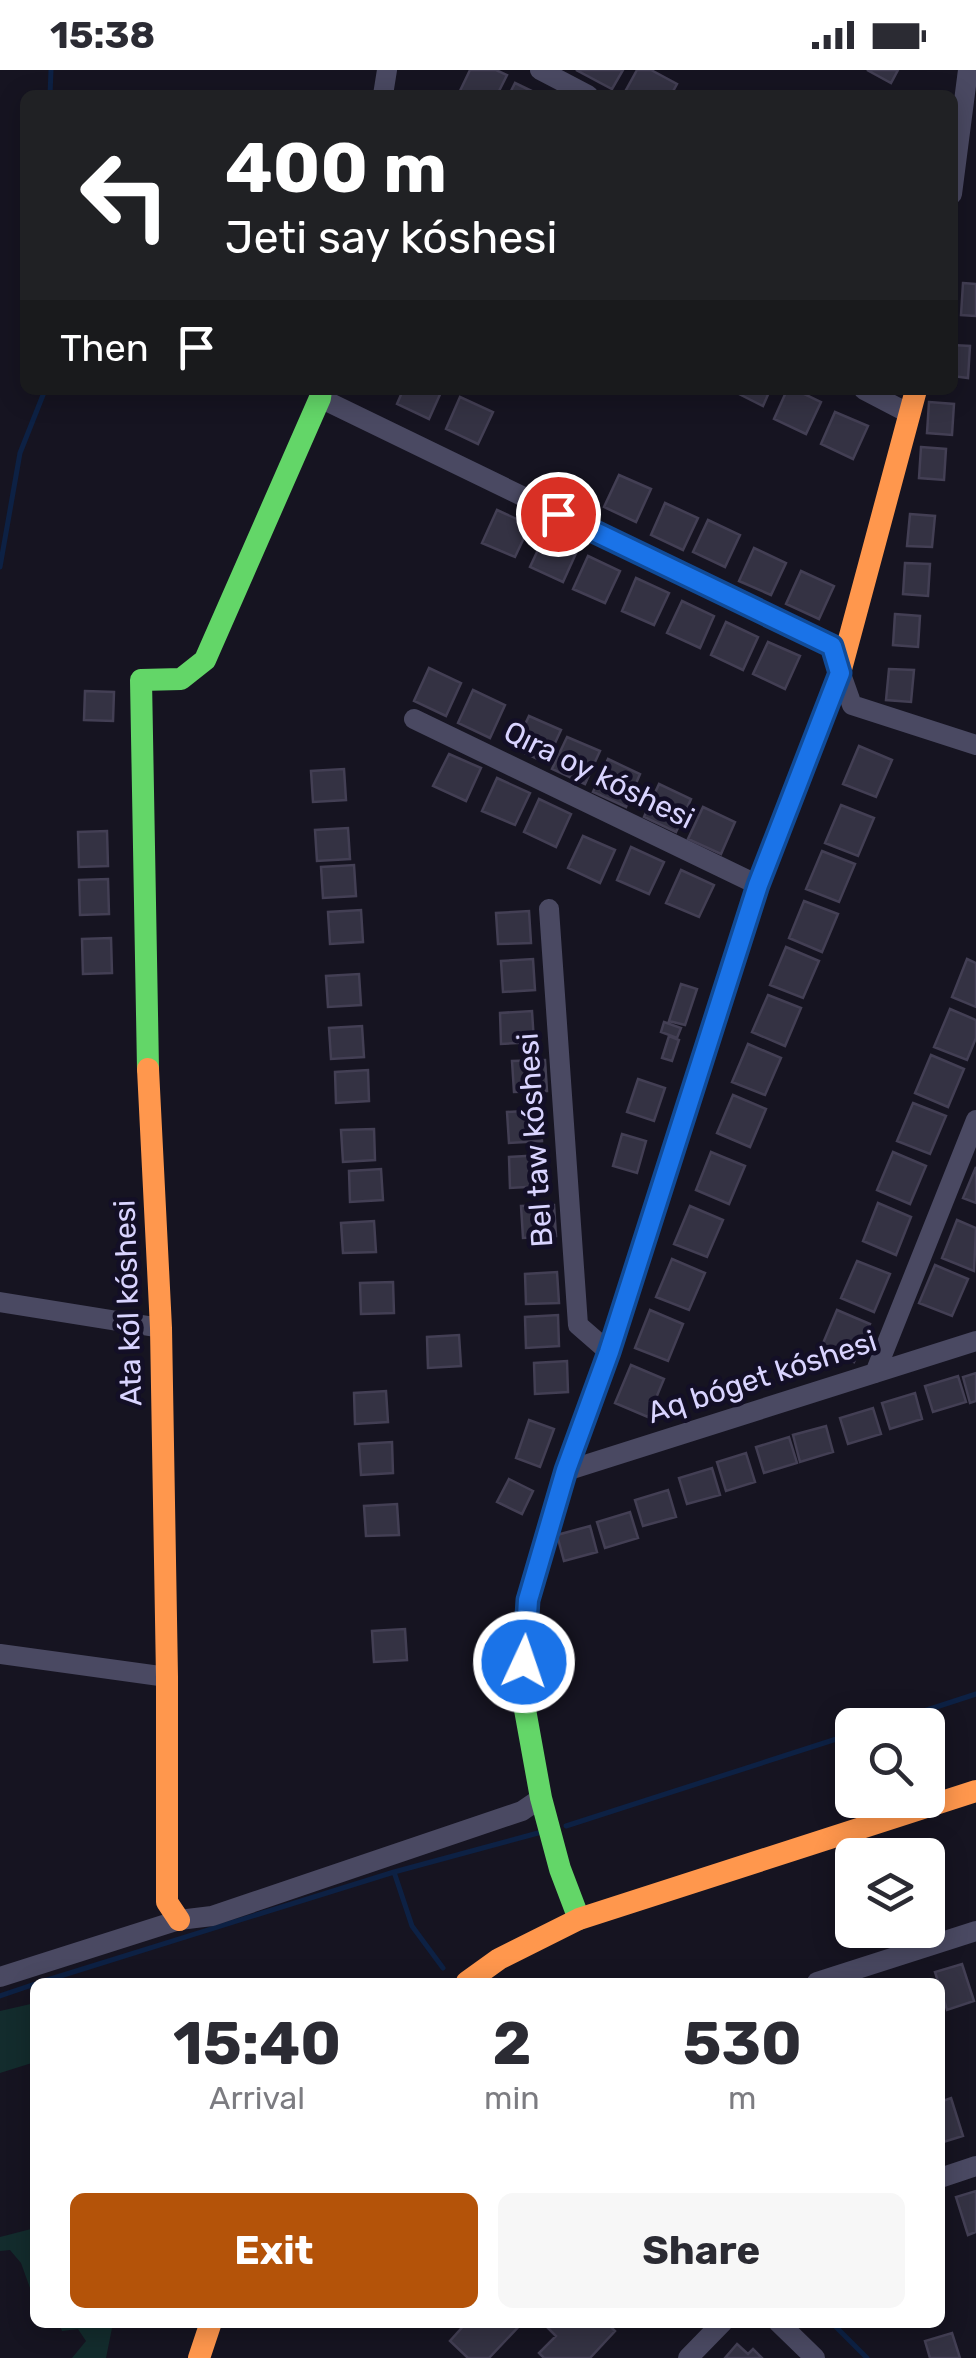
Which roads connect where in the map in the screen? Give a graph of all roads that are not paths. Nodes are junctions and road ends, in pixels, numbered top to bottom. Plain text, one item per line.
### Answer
1 (540, 70) edge
2 (968, 70) edge
3 (578, 90) edge
4 (958, 148) edge
5 (320, 395) edge
6 (322, 395) edge
7 (874, 395) edge
8 (915, 395) edge
9 (910, 414) junction
10 (840, 673) junction
11 (414, 719) dead end
12 (976, 744) edge
13 (758, 885) junction
14 (549, 910) dead end
15 (976, 1120) edge
16 (0, 1302) edge
17 (160, 1328) junction
18 (976, 1342) edge
19 (609, 1352) junction
20 (875, 1373) junction
21 (566, 1470) junction
22 (0, 1654) edge
23 (167, 1678) junction
24 (976, 1792) edge
25 (541, 1798) junction
26 (578, 1919) junction
27 (179, 1920) junction
28 (976, 1931) edge
29 (0, 1977) edge
30 (473, 1978) edge
31 (829, 1978) edge
32 (976, 2166) edge
33 (945, 2176) edge
34 (209, 2328) edge
35 (717, 2328) edge
36 (784, 2328) edge
37 (199, 2358) edge
38 (688, 2358) edge
39 (815, 2358) edge

1 - 3 street
2 - 4 street
5 - 17 street, Ata kól kóshesi
6 - 10 street
7 - 9 street
8 - 9 street
9 - 10 street
10 - 12 street
10 - 13 street
11 - 13 street, Qıra oy kóshesi
13 - 19 street
14 - 19 street, Bel taw kóshesi
15 - 20 street
16 - 17 street
17 - 23 street, Ata kól kóshesi
18 - 20 street, Aq bóget kóshesi
19 - 21 street
20 - 21 street, Aq bóget kóshesi
21 - 25 street
22 - 23 street
23 - 27 street, Ata kól kóshesi
24 - 26 street
25 - 26 street
25 - 27 street
26 - 30 street
27 - 29 street
28 - 31 street
32 - 33 street
34 - 37 street
35 - 38 street
36 - 39 street

